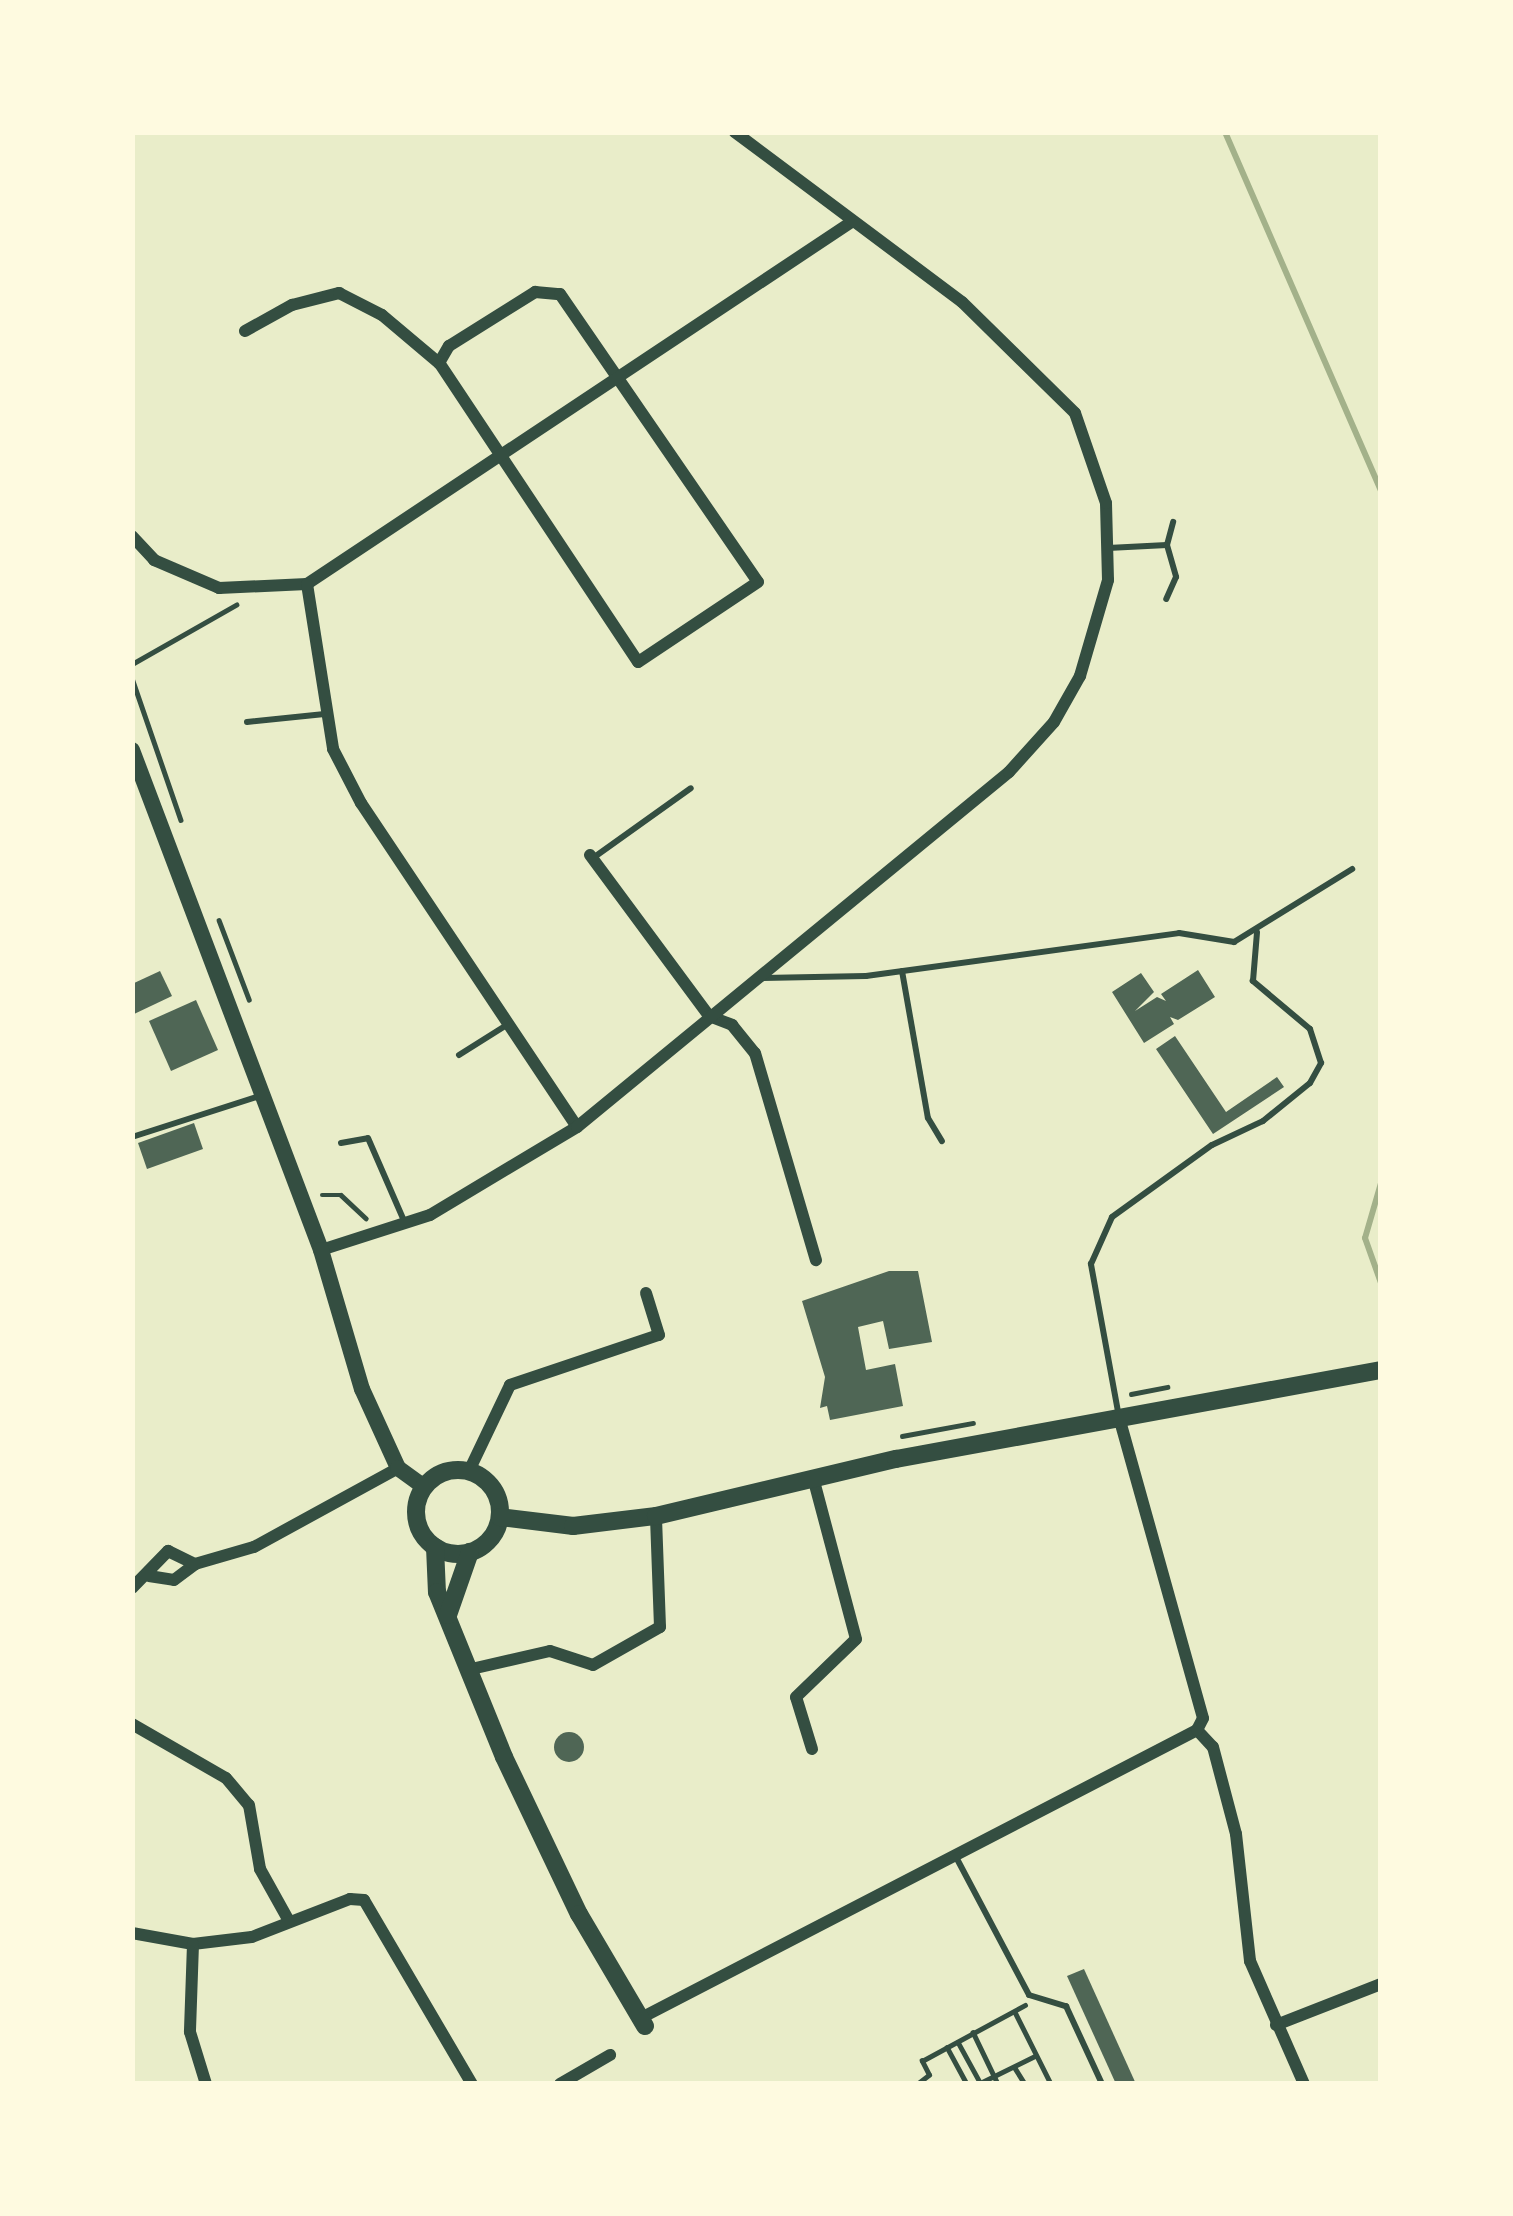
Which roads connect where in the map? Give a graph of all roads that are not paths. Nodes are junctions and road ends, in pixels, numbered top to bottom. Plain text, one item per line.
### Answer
1 (735, 132) edge
2 (850, 223) junction
3 (245, 331) dead end
4 (440, 363) junction
5 (617, 377) junction
6 (500, 460) junction
7 (1173, 522) dead end
8 (132, 536) edge
9 (1167, 545) junction
10 (1108, 548) junction
11 (307, 584) junction
12 (1166, 599) dead end
13 (325, 714) junction
14 (248, 722) dead end
15 (132, 750) edge
16 (691, 788) dead end
17 (592, 856) joint
18 (1352, 869) dead end
19 (1257, 932) junction
20 (902, 971) junction
21 (759, 978) junction
22 (710, 1016) junction
23 (508, 1024) junction
24 (459, 1055) dead end
25 (263, 1095) junction
26 (577, 1127) junction
27 (132, 1136) edge
28 (942, 1141) dead end
29 (340, 1143) dead end
30 (405, 1222) junction
31 (321, 1250) junction
32 (816, 1260) dead end
33 (646, 1293) dead end
34 (1381, 1370) edge
35 (1119, 1417) junction
36 (398, 1468) junction
37 (469, 1471) junction
38 (813, 1477) junction
39 (424, 1487) junction
40 (656, 1516) junction
41 (500, 1517) junction
42 (435, 1547) junction
43 (470, 1552) junction
44 (195, 1564) junction
45 (149, 1576) junction
46 (132, 1588) edge
47 (448, 1616) junction
48 (467, 1670) junction
49 (132, 1724) edge
50 (1197, 1730) junction
51 (812, 1749) dead end
52 (956, 1857) junction
53 (289, 1921) junction
54 (132, 1933) edge
55 (193, 1944) junction
56 (1381, 1984) edge
57 (643, 2022) joint
58 (1276, 2025) junction
59 (610, 2055) dead end
60 (206, 2084) edge
61 (472, 2084) edge
62 (560, 2084) edge
63 (1102, 2084) edge
64 (1304, 2084) edge

1 - 2 street
2 - 5 street
2 - 10 street
3 - 4 street
4 - 5 street
4 - 6 street
5 - 6 street
5 - 6 street
6 - 11 street
7 - 9 lane
8 - 11 street
9 - 10 lane
9 - 12 lane
10 - 21 street
11 - 13 street
13 - 14 lane
13 - 23 street
15 - 25 main road
16 - 17 lane
17 - 22 street
18 - 19 lane
19 - 20 lane
19 - 35 lane
20 - 21 lane
20 - 28 lane
21 - 22 street
22 - 26 street
22 - 32 street
23 - 24 lane
23 - 26 street
25 - 27 lane
25 - 31 main road
26 - 30 street
29 - 30 lane
30 - 31 street
31 - 36 main road
33 - 37 street
34 - 35 main road
35 - 38 main road
35 - 50 street
36 - 39 main road
36 - 44 street
37 - 39 main road
37 - 41 main road
38 - 40 main road
38 - 51 street
39 - 42 main road
40 - 41 main road
40 - 48 street
41 - 43 main road
42 - 43 main road
42 - 47 main road
43 - 47 main road
44 - 45 street
44 - 45 street
45 - 46 street
47 - 48 main road
48 - 57 main road
49 - 53 street
50 - 52 street
50 - 58 street
52 - 57 street
52 - 63 lane
53 - 55 street
53 - 61 street
54 - 55 street
55 - 60 street
56 - 58 street
58 - 64 street
59 - 62 street

